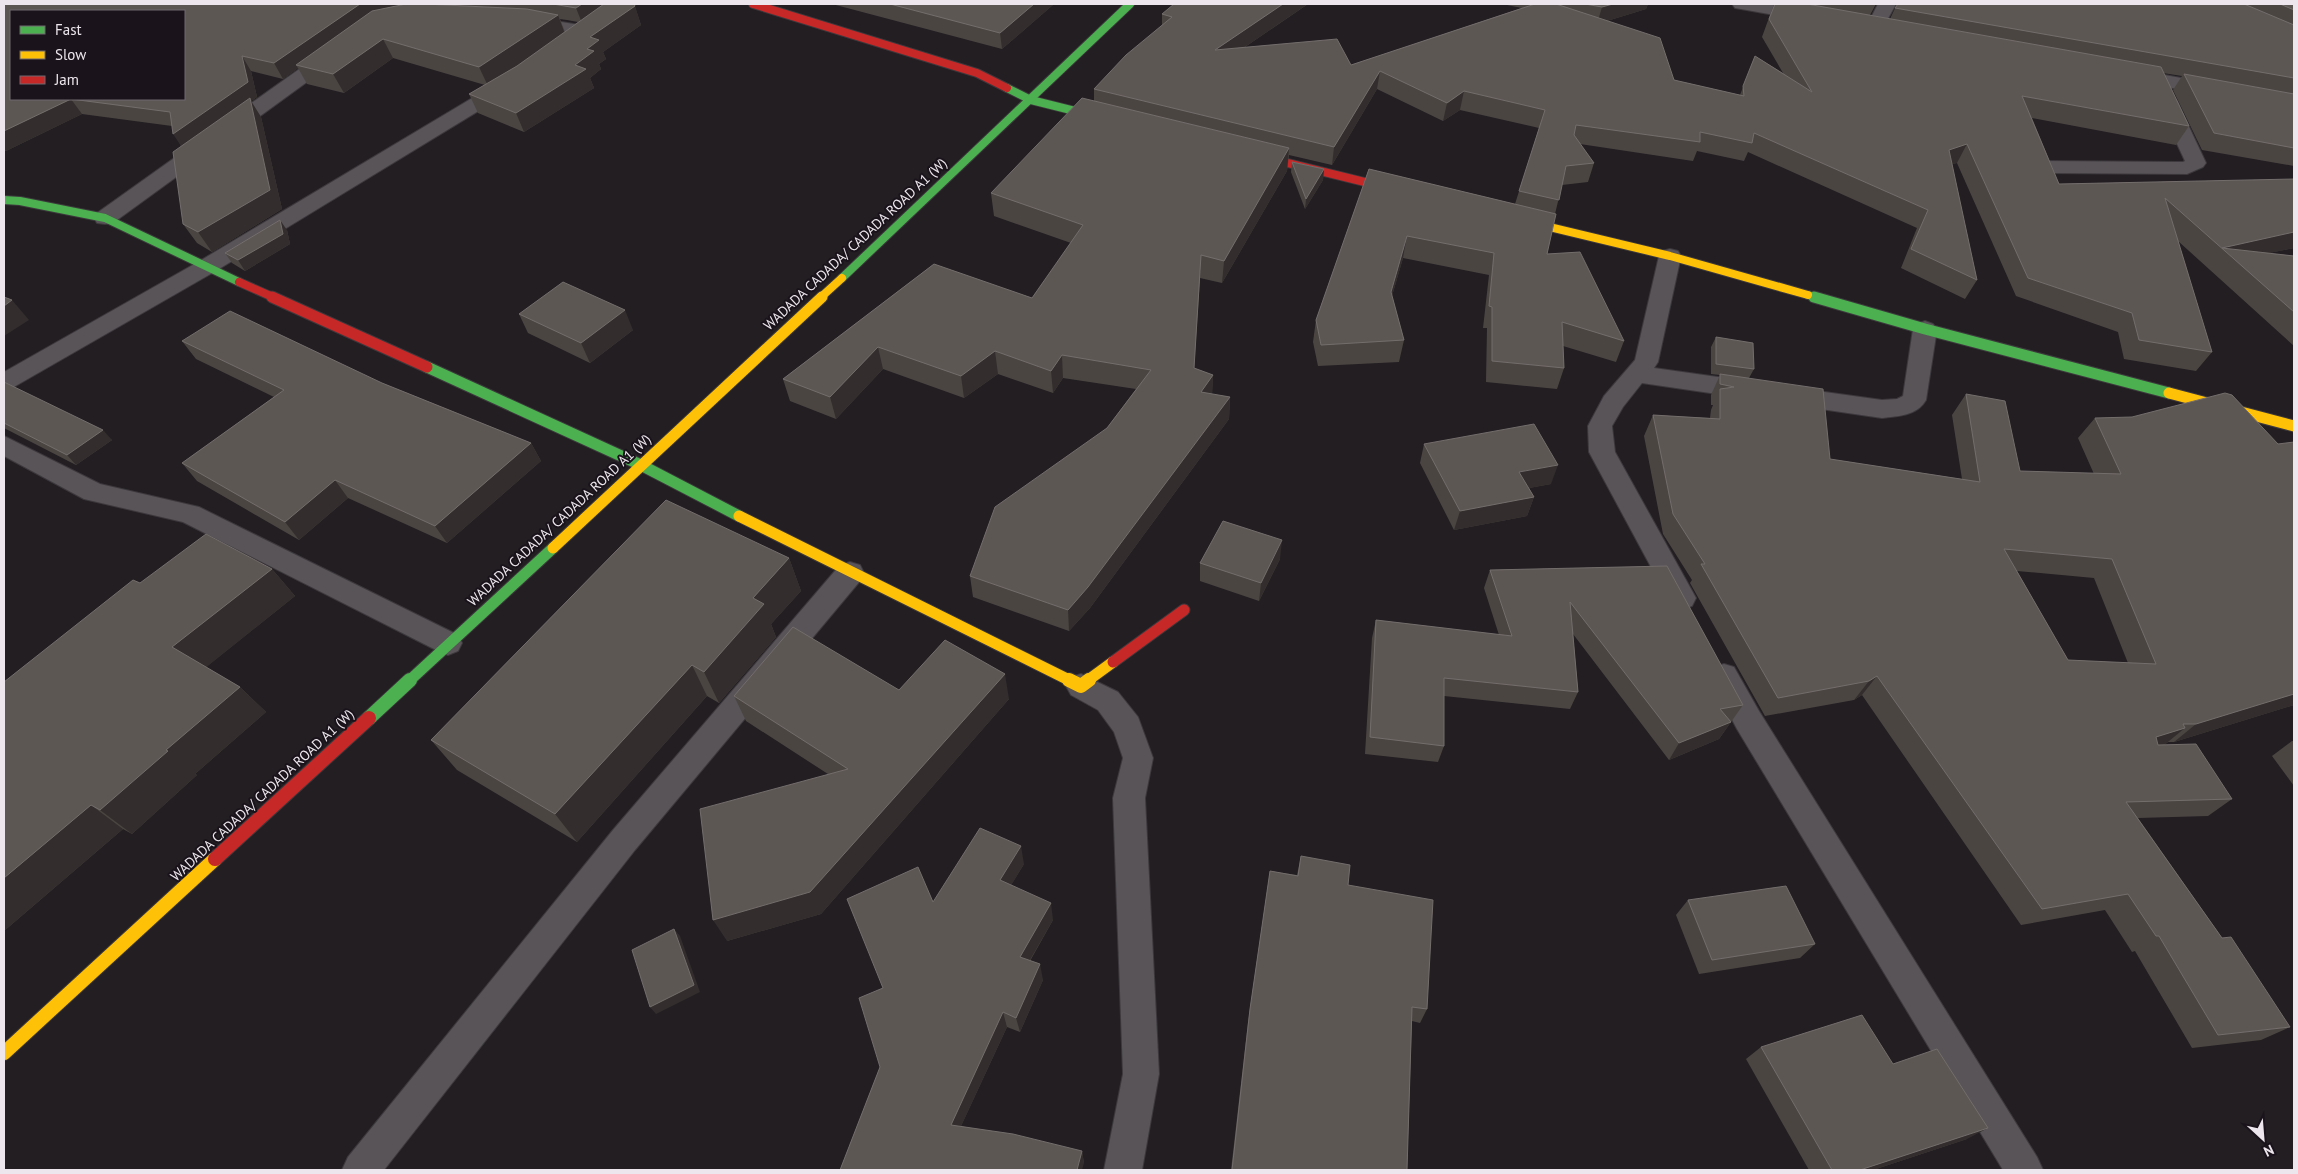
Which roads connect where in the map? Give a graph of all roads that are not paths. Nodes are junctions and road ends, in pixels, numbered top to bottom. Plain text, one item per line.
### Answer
1 (753, 4) edge
2 (1130, 4) edge
3 (1741, 4) edge
4 (1887, 4) edge
5 (502, 20) edge
6 (1826, 20) edge
7 (1855, 25) edge
8 (1874, 29) junction
9 (1893, 32) edge
10 (346, 44) edge
11 (565, 45) edge
12 (2118, 72) edge
13 (524, 74) edge
14 (2157, 80) junction
15 (2236, 94) edge
16 (1031, 100) junction
17 (1118, 121) edge
18 (1244, 152) edge
19 (2043, 167) edge
20 (1409, 192) edge
21 (4, 200) edge
22 (1506, 216) edge
23 (105, 218) junction
24 (1670, 256) junction
25 (206, 267) junction
26 (1925, 329) junction
27 (1635, 374) junction
28 (4, 382) edge
29 (2294, 426) edge
30 (4, 445) edge
31 (641, 465) junction
32 (850, 573) junction
33 (1184, 610) dead end
34 (1696, 625) edge
35 (448, 643) junction
36 (1710, 651) edge
37 (1081, 686) junction
38 (4, 1053) edge
39 (361, 1170) edge
40 (1123, 1170) edge
41 (2024, 1170) edge

1 - 16 street
2 - 16 street, WADADA CADADA/ CADADA ROAD A1 (W)
3 - 6 street
4 - 8 street
5 - 11 street
7 - 8 street
8 - 9 street
10 - 23 street
12 - 14 street
13 - 25 street
14 - 15 street
14 - 19 street
16 - 17 street
16 - 31 street, WADADA CADADA/ CADADA ROAD A1 (W)
18 - 20 street
21 - 23 street
22 - 24 street
23 - 25 street
24 - 26 street
24 - 27 street
25 - 28 street
25 - 31 street
26 - 27 street
26 - 29 street
27 - 34 street
30 - 35 street
31 - 32 street
31 - 35 street, WADADA CADADA/ CADADA ROAD A1 (W)
32 - 37 street
32 - 39 street
33 - 37 street
35 - 38 street, WADADA CADADA/ CADADA ROAD A1 (W)
36 - 41 street
37 - 40 street

